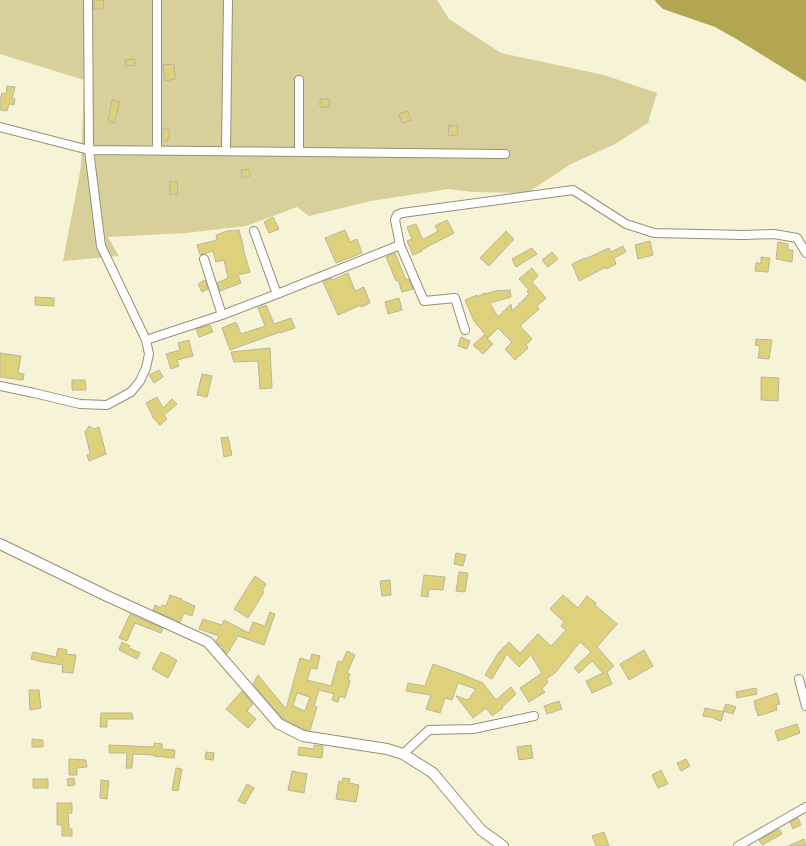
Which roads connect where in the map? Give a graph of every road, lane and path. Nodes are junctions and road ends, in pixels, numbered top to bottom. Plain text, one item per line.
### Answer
1 (88, 0) edge
2 (157, 0) edge
3 (228, 0) edge
4 (299, 80) dead end
5 (0, 127) edge
6 (89, 150) junction
7 (157, 150) junction
8 (226, 151) junction
9 (298, 152) junction
10 (505, 154) dead end
11 (254, 231) dead end
12 (400, 245) junction
13 (806, 253) edge
14 (204, 259) dead end
15 (277, 294) junction
16 (222, 315) junction
17 (465, 330) dead end
18 (146, 340) junction
19 (0, 386) edge
20 (0, 544) edge
21 (799, 679) dead end
22 (806, 706) edge
23 (534, 716) dead end
24 (403, 754) junction
25 (806, 807) edge
26 (503, 846) edge
27 (738, 846) edge

1 - 6 street
2 - 7 street
3 - 8 street
4 - 9 street
5 - 6 street
6 - 7 street
6 - 18 street
7 - 8 street
8 - 9 street
9 - 10 street
11 - 15 street
12 - 13 street
12 - 15 street
12 - 17 street
14 - 16 street
15 - 16 street
16 - 18 street
18 - 19 street
20 - 24 street
21 - 22 street
23 - 24 street
24 - 26 street
25 - 27 street

